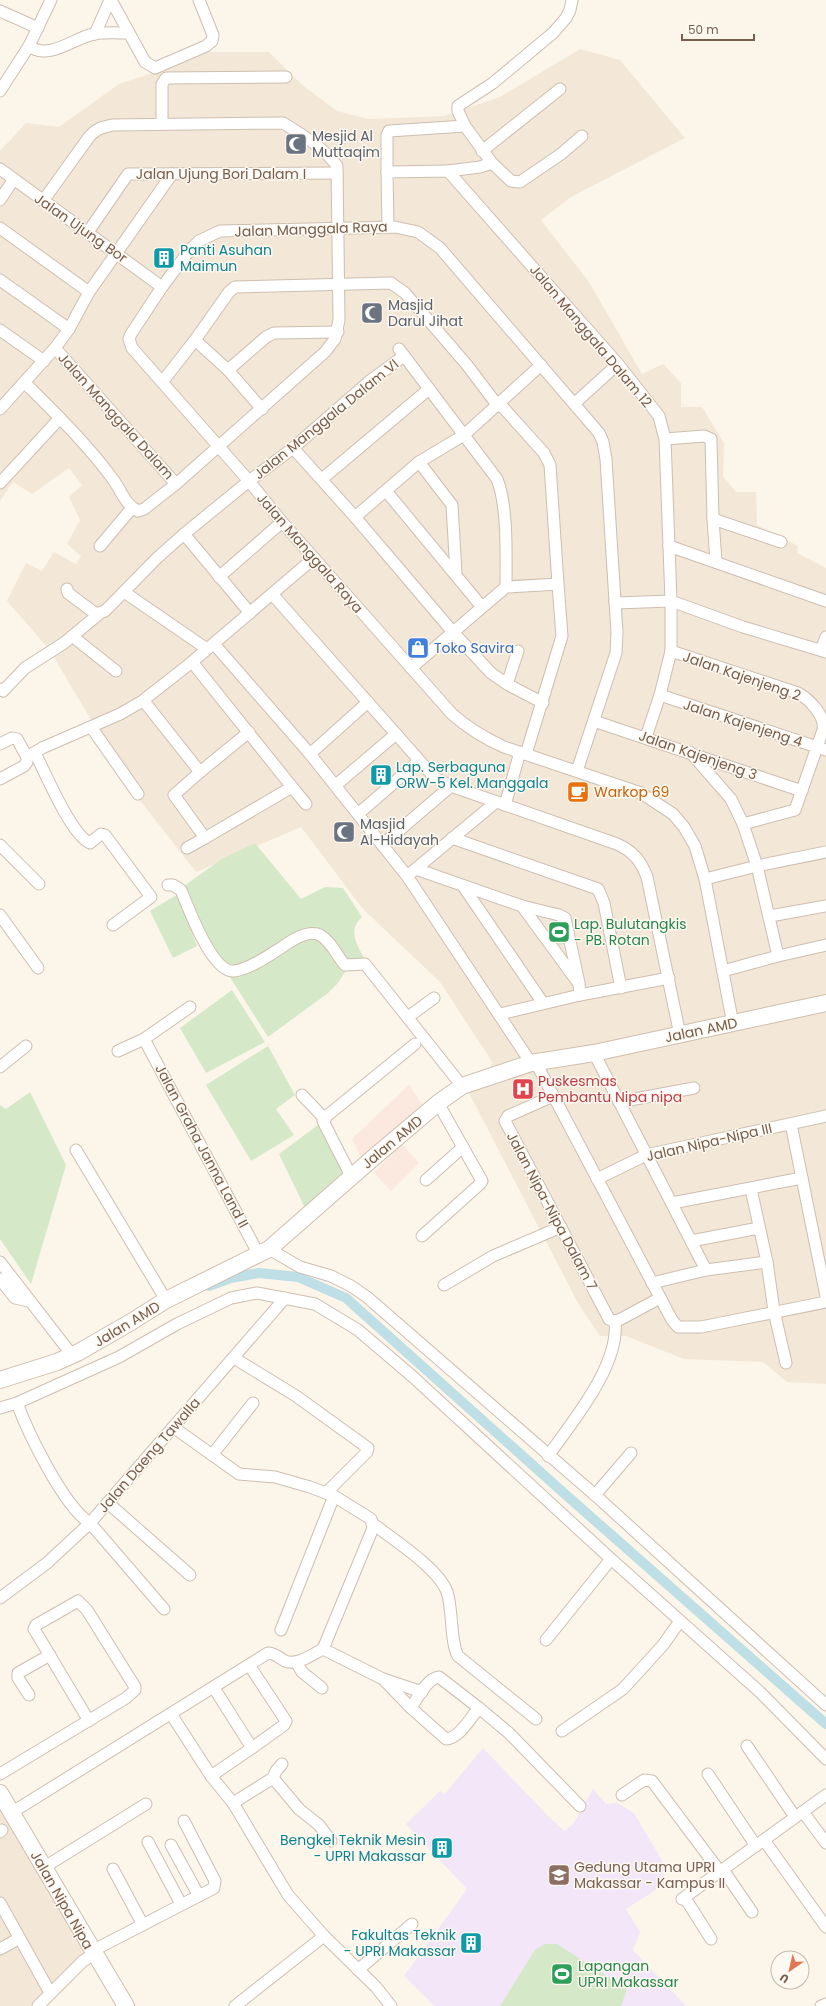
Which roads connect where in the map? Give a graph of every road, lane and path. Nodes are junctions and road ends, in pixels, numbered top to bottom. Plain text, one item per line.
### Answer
1 (51, 0) edge
2 (111, 0) edge
3 (199, 0) edge
4 (572, 0) edge
5 (0, 11) edge
6 (38, 28) junction
7 (129, 33) junction
8 (95, 34) junction
9 (29, 46) junction
10 (286, 77) dead end
11 (560, 89) dead end
12 (0, 91) edge
13 (162, 124) junction
14 (465, 126) junction
15 (582, 136) dead end
16 (482, 150) junction
17 (492, 163) junction
18 (0, 169) edge
19 (448, 171) junction
20 (387, 172) junction
21 (337, 173) junction
22 (172, 174) junction
23 (14, 179) junction
24 (0, 200) edge
25 (43, 201) junction
26 (388, 226) junction
27 (338, 227) junction
28 (0, 228) edge
29 (88, 232) junction
30 (117, 253) junction
31 (0, 280) edge
32 (337, 283) junction
33 (162, 287) junction
34 (89, 292) junction
35 (69, 329) junction
36 (0, 330) edge
37 (338, 332) junction
38 (195, 340) junction
39 (55, 348) junction
40 (44, 361) junction
41 (541, 364) junction
42 (618, 364) junction
43 (228, 370) junction
44 (163, 381) junction
45 (25, 383) junction
46 (429, 389) junction
47 (575, 403) junction
48 (499, 405) junction
49 (0, 409) edge
50 (262, 409) junction
51 (60, 418) junction
52 (464, 436) junction
53 (664, 439) junction
54 (219, 446) junction
55 (293, 448) junction
56 (419, 462) junction
57 (322, 479) junction
58 (249, 481) junction
59 (0, 483) edge
60 (176, 484) junction
61 (386, 491) junction
62 (132, 508) junction
63 (355, 517) junction
64 (713, 519) junction
65 (282, 522) junction
66 (184, 534) junction
67 (781, 542) dead end
68 (100, 546) dead end
69 (669, 546) junction
70 (314, 558) junction
71 (716, 562) junction
72 (456, 573) junction
73 (220, 578) junction
74 (558, 584) junction
75 (506, 587) junction
76 (68, 591) dead end
77 (124, 592) junction
78 (272, 594) junction
79 (826, 601) edge
80 (671, 602) junction
81 (615, 603) junction
82 (482, 607) junction
83 (250, 613) junction
84 (98, 614) junction
85 (452, 631) junction
86 (72, 636) junction
87 (826, 637) edge
88 (210, 646) junction
89 (518, 651) dead end
90 (671, 651) junction
91 (823, 651) edge
92 (192, 662) junction
93 (411, 668) junction
94 (116, 671) dead end
95 (507, 684) junction
96 (0, 689) edge
97 (660, 696) junction
98 (368, 702) junction
99 (543, 703) junction
100 (147, 705) dead end
101 (594, 721) junction
102 (91, 727) junction
103 (249, 732) junction
104 (396, 734) junction
105 (646, 737) junction
106 (0, 744) edge
107 (822, 749) edge
108 (690, 752) junction
109 (523, 753) junction
110 (310, 754) junction
111 (31, 755) junction
112 (419, 761) junction
113 (577, 771) junction
114 (200, 772) junction
115 (0, 779) edge
116 (336, 785) junction
117 (451, 786) junction
118 (292, 788) junction
119 (802, 791) junction
120 (138, 794) dead end
121 (500, 803) junction
122 (306, 804) dead end
123 (358, 814) junction
124 (743, 824) junction
125 (205, 838) junction
126 (452, 838) junction
127 (0, 845) edge
128 (382, 845) junction
129 (188, 848) dead end
130 (826, 852) edge
131 (757, 866) junction
132 (416, 869) junction
133 (407, 876) junction
134 (705, 879) junction
135 (39, 884) dead end
136 (168, 885) dead end
137 (463, 886) junction
138 (522, 906) junction
139 (826, 906) edge
140 (0, 915) edge
141 (770, 916) junction
142 (113, 925) dead end
143 (826, 945) edge
144 (778, 956) junction
145 (38, 968) dead end
146 (723, 971) junction
147 (669, 978) junction
148 (621, 988) junction
149 (580, 990) junction
150 (434, 998) dead end
151 (543, 1003) junction
152 (826, 1003) edge
153 (190, 1007) dead end
154 (500, 1014) junction
155 (408, 1017) junction
156 (732, 1024) junction
157 (680, 1035) junction
158 (144, 1038) junction
159 (414, 1044) dead end
160 (26, 1046) dead end
161 (118, 1051) dead end
162 (594, 1053) junction
163 (533, 1063) junction
164 (0, 1067) edge
165 (462, 1086) junction
166 (694, 1088) dead end
167 (302, 1095) dead end
168 (553, 1096) junction
169 (618, 1102) junction
170 (438, 1103) junction
171 (826, 1116) edge
172 (324, 1118) junction
173 (791, 1124) junction
174 (464, 1147) junction
175 (76, 1150) dead end
176 (646, 1154) junction
177 (351, 1176) junction
178 (802, 1178) junction
179 (597, 1179) junction
180 (426, 1180) dead end
181 (751, 1189) junction
182 (672, 1203) junction
183 (561, 1227) junction
184 (759, 1228) junction
185 (422, 1236) dead end
186 (691, 1241) junction
187 (264, 1252) junction
188 (0, 1262) edge
189 (767, 1262) junction
190 (706, 1270) junction
191 (0, 1279) edge
192 (652, 1283) junction
193 (444, 1285) dead end
194 (826, 1296) edge
195 (285, 1298) junction
196 (660, 1298) junction
197 (29, 1300) junction
198 (166, 1300) junction
199 (826, 1302) edge
200 (774, 1311) junction
201 (617, 1320) junction
202 (72, 1355) junction
203 (234, 1358) junction
204 (786, 1363) dead end
205 (0, 1380) edge
206 (17, 1403) junction
207 (253, 1403) dead end
208 (0, 1408) edge
209 (173, 1427) junction
210 (631, 1453) dead end
211 (212, 1455) junction
212 (548, 1456) junction
213 (330, 1495) junction
214 (595, 1495) junction
215 (108, 1503) junction
216 (90, 1523) junction
217 (373, 1524) junction
218 (610, 1559) junction
219 (190, 1575) dead end
220 (0, 1598) edge
221 (164, 1609) dead end
222 (680, 1620) junction
223 (281, 1630) dead end
224 (546, 1640) dead end
225 (324, 1649) junction
226 (50, 1655) junction
227 (296, 1662) junction
228 (250, 1665) junction
229 (383, 1679) junction
230 (214, 1688) junction
231 (322, 1688) dead end
232 (422, 1692) junction
233 (28, 1695) dead end
234 (826, 1705) edge
235 (411, 1708) junction
236 (479, 1708) junction
237 (171, 1714) junction
238 (536, 1719) dead end
239 (89, 1721) junction
240 (562, 1731) dead end
241 (747, 1746) dead end
242 (252, 1748) junction
243 (826, 1758) edge
244 (282, 1764) dead end
245 (0, 1774) edge
246 (708, 1774) dead end
247 (211, 1776) junction
248 (273, 1778) junction
249 (0, 1793) edge
250 (826, 1795) edge
251 (622, 1796) dead end
252 (146, 1804) dead end
253 (233, 1804) junction
254 (580, 1806) dead end
255 (11, 1813) junction
256 (799, 1814) junction
257 (184, 1821) dead end
258 (331, 1841) dead end
259 (148, 1842) dead end
260 (760, 1843) junction
261 (826, 1843) edge
262 (171, 1845) dead end
263 (43, 1868) junction
264 (113, 1869) dead end
265 (722, 1872) junction
266 (199, 1896) junction
267 (0, 1903) edge
268 (181, 1904) junction
269 (752, 1912) dead end
270 (412, 1924) dead end
271 (143, 1925) junction
272 (826, 1927) edge
273 (324, 1936) junction
274 (18, 1939) junction
275 (711, 1939) dead end
276 (0, 1949) edge
277 (93, 1952) junction
278 (358, 1970) junction
279 (48, 1989) dead end
280 (826, 2004) edge
281 (38, 2006) edge
282 (126, 2006) edge
283 (235, 2006) edge
284 (391, 2006) edge
285 (821, 2006) edge

1 - 6 street
2 - 7 street
2 - 8 street
3 - 7 street
4 - 14 street
5 - 6 street
6 - 9 street
7 - 8 street
8 - 9 street
9 - 12 street
10 - 13 street
11 - 16 street
13 - 21 street
13 - 25 street
14 - 16 street
14 - 20 street
15 - 17 street
16 - 17 street
17 - 19 street
18 - 23 street, Jalan Ujung Bor
19 - 20 street
19 - 42 street, Jalan Manggala Dalam 12
20 - 26 street
21 - 22 street, Jalan Ujung Bori Dalam I
21 - 27 street
22 - 29 street, Jalan Ujung Bori Dalam I
22 - 30 street
23 - 24 street
23 - 25 street, Jalan Ujung Bor
25 - 29 street, Jalan Ujung Bor
26 - 27 street, Jalan Manggala Raya
26 - 41 street, Jalan Manggala Raya
27 - 32 street
27 - 33 street, Jalan Manggala Raya
28 - 34 street
29 - 30 street, Jalan Ujung Bor
30 - 33 street, Jalan Ujung Bor
30 - 34 street
31 - 35 street
32 - 37 street
32 - 38 street
32 - 48 street
33 - 44 street, Jalan Manggala Raya
34 - 35 street
35 - 39 street
36 - 40 street
37 - 43 street
37 - 50 street
38 - 43 street
38 - 44 street
39 - 40 street
39 - 60 street, Jalan Manggala Dalam
40 - 45 street
41 - 47 street, Jalan Manggala Raya
41 - 48 street
42 - 47 street
42 - 53 street, Jalan Manggala Dalam 12
43 - 50 street
44 - 54 street, Jalan Manggala Raya
45 - 49 street
45 - 51 street
46 - 52 street
46 - 55 street, Jalan Manggala Dalam VI
46 - 57 street
47 - 81 street, Jalan Manggala Raya
48 - 52 street
48 - 74 street
50 - 54 street
51 - 59 street
51 - 62 street
52 - 56 street
52 - 75 street
53 - 64 street
53 - 69 street, Jalan Manggala Dalam 12
54 - 58 street, Jalan Manggala Raya
54 - 60 street
55 - 57 street
55 - 58 street, Jalan Manggala Dalam VI
56 - 61 street
56 - 72 street
57 - 63 street
58 - 65 street, Jalan Manggala Raya
58 - 66 street, Jalan Manggala Dalam VI
60 - 62 street
61 - 63 street
61 - 72 street
62 - 68 street
63 - 85 street
64 - 67 street
64 - 71 street
65 - 70 street, Jalan Manggala Raya
65 - 73 street
66 - 73 street
66 - 77 street, Jalan Manggala Dalam VI
69 - 71 street
69 - 80 street, Jalan Manggala Dalam 12
70 - 78 street
70 - 93 street, Jalan Manggala Raya
71 - 79 street
72 - 82 street
73 - 83 street
74 - 75 street
74 - 99 street
75 - 82 street
76 - 84 street
77 - 84 street, Jalan Manggala Dalam VI
77 - 88 street
78 - 83 street
78 - 98 street
80 - 81 street
80 - 90 street, Jalan Manggala Dalam 12
80 - 91 street
81 - 101 street, Jalan Manggala Raya
82 - 85 street
83 - 88 street
84 - 86 street, Jalan Manggala Dalam VI
85 - 93 street
85 - 95 street
86 - 94 street
86 - 96 street, Jalan Manggala Dalam VI
87 - 91 street
88 - 92 street
88 - 110 street
89 - 95 street
90 - 97 street, Jalan Manggala Dalam 12
90 - 107 street, Jalan Kajenjeng 2
92 - 102 street
92 - 103 street
93 - 109 street, Jalan Manggala Raya
95 - 99 street
97 - 105 street, Jalan Manggala Dalam 12
97 - 107 street, Jalan Kajenjeng 4
98 - 104 street
98 - 110 street
99 - 109 street
100 - 114 street
101 - 105 street, Jalan Kajenjeng 3
101 - 113 street, Jalan Manggala Raya
102 - 111 street
102 - 120 street
103 - 114 street
103 - 118 street
104 - 112 street
104 - 116 street
105 - 108 street, Jalan Kajenjeng 3
106 - 111 street
107 - 119 street, Jalan Kajenjeng 2
108 - 119 street, Jalan Kajenjeng 3
108 - 124 street
109 - 113 street, Jalan Manggala Raya
109 - 121 street
110 - 116 street
111 - 115 street
111 - 142 street
112 - 117 street
112 - 123 street
113 - 134 street, Jalan Manggala Raya
114 - 125 street
116 - 123 street
117 - 121 street
117 - 128 street
118 - 122 street
118 - 125 street
119 - 124 street, Jalan Kajenjeng 2
121 - 126 street
121 - 147 street
123 - 128 street
124 - 131 street
125 - 129 street
126 - 132 street
126 - 148 street
127 - 135 street
128 - 133 street
130 - 131 street
131 - 134 street
131 - 141 street
132 - 133 street
132 - 137 street
133 - 154 street
134 - 146 street, Jalan Manggala Raya
136 - 155 street
137 - 138 street
137 - 151 street
138 - 149 street
138 - 149 street
139 - 141 street
140 - 145 street
141 - 144 street
143 - 144 street
144 - 146 street
146 - 156 street, Jalan Manggala Raya
147 - 148 street
147 - 157 street
148 - 149 street
149 - 151 street
150 - 155 street
151 - 154 street
152 - 156 street, Jalan AMD
153 - 158 street
154 - 163 street
155 - 165 street
156 - 157 street, Jalan AMD
157 - 162 street, Jalan AMD
158 - 161 street
158 - 187 street, Jalan Graha Janna Land II
159 - 172 street
160 - 164 street
162 - 163 street, Jalan AMD
162 - 169 street
163 - 165 street, Jalan AMD
163 - 168 street
165 - 170 street, Jalan AMD
166 - 169 street
167 - 172 street
168 - 179 street
168 - 183 street, Jalan Nipa-Nipa Dalam 7
169 - 176 street
170 - 174 street
170 - 177 street, Jalan AMD
171 - 173 street, Jalan Nipa-Nipa III
172 - 177 street
173 - 176 street, Jalan Nipa-Nipa III
173 - 178 street
174 - 180 street
174 - 185 street
175 - 198 street
176 - 179 street, Jalan Nipa-Nipa III
176 - 182 street
177 - 187 street, Jalan AMD
178 - 181 street
178 - 194 street
179 - 192 street
181 - 182 street
181 - 184 street
182 - 186 street
183 - 193 street
183 - 201 street, Jalan Nipa-Nipa Dalam 7
184 - 186 street
184 - 189 street
186 - 190 street
187 - 198 street, Jalan AMD
187 - 212 street
188 - 197 street
189 - 190 street
189 - 200 street
190 - 192 street
191 - 197 street
192 - 196 street
195 - 203 street, Jalan Daeng Tawalla
195 - 206 street
195 - 218 street
196 - 200 street
196 - 201 street
197 - 202 street
198 - 202 street, Jalan AMD
199 - 200 street
200 - 204 street
201 - 212 street
202 - 205 street, Jalan AMD
203 - 209 street, Jalan Daeng Tawalla
203 - 213 street
206 - 208 street
206 - 216 street
207 - 211 street
209 - 211 street
209 - 215 street, Jalan Daeng Tawalla
210 - 214 street
211 - 213 street
212 - 214 street
213 - 217 street
213 - 223 street
214 - 234 street
215 - 216 street, Jalan Daeng Tawalla
215 - 219 street
216 - 220 street, Jalan Daeng Tawalla
216 - 221 street
217 - 225 street
217 - 238 street
218 - 222 street
218 - 224 street
222 - 240 street
222 - 243 street
225 - 227 street
225 - 229 street
226 - 233 street
226 - 239 street
226 - 239 street
227 - 228 street
227 - 231 street
228 - 230 street
228 - 242 street
229 - 232 street
229 - 235 street
230 - 237 street
230 - 242 street
232 - 235 street
232 - 236 street
235 - 236 street
236 - 254 street
237 - 247 street
237 - 255 street
239 - 245 street
241 - 256 street
242 - 247 street
244 - 248 street
246 - 260 street
247 - 253 street
248 - 253 street
248 - 258 street
249 - 255 street, Jalan Nipa Nipa
250 - 256 street
251 - 265 street
252 - 263 street
253 - 273 street
255 - 263 street, Jalan Nipa Nipa
256 - 260 street
256 - 261 street
257 - 266 street
259 - 268 street
260 - 265 street
260 - 272 street
262 - 266 street
263 - 277 street, Jalan Nipa Nipa
264 - 271 street
265 - 269 street
265 - 275 street
266 - 268 street
267 - 274 street
268 - 271 street
270 - 278 street
271 - 277 street
273 - 278 street
273 - 283 street
274 - 276 street
274 - 279 street
277 - 281 street
277 - 282 street, Jalan Nipa Nipa
278 - 284 street
280 - 285 street

